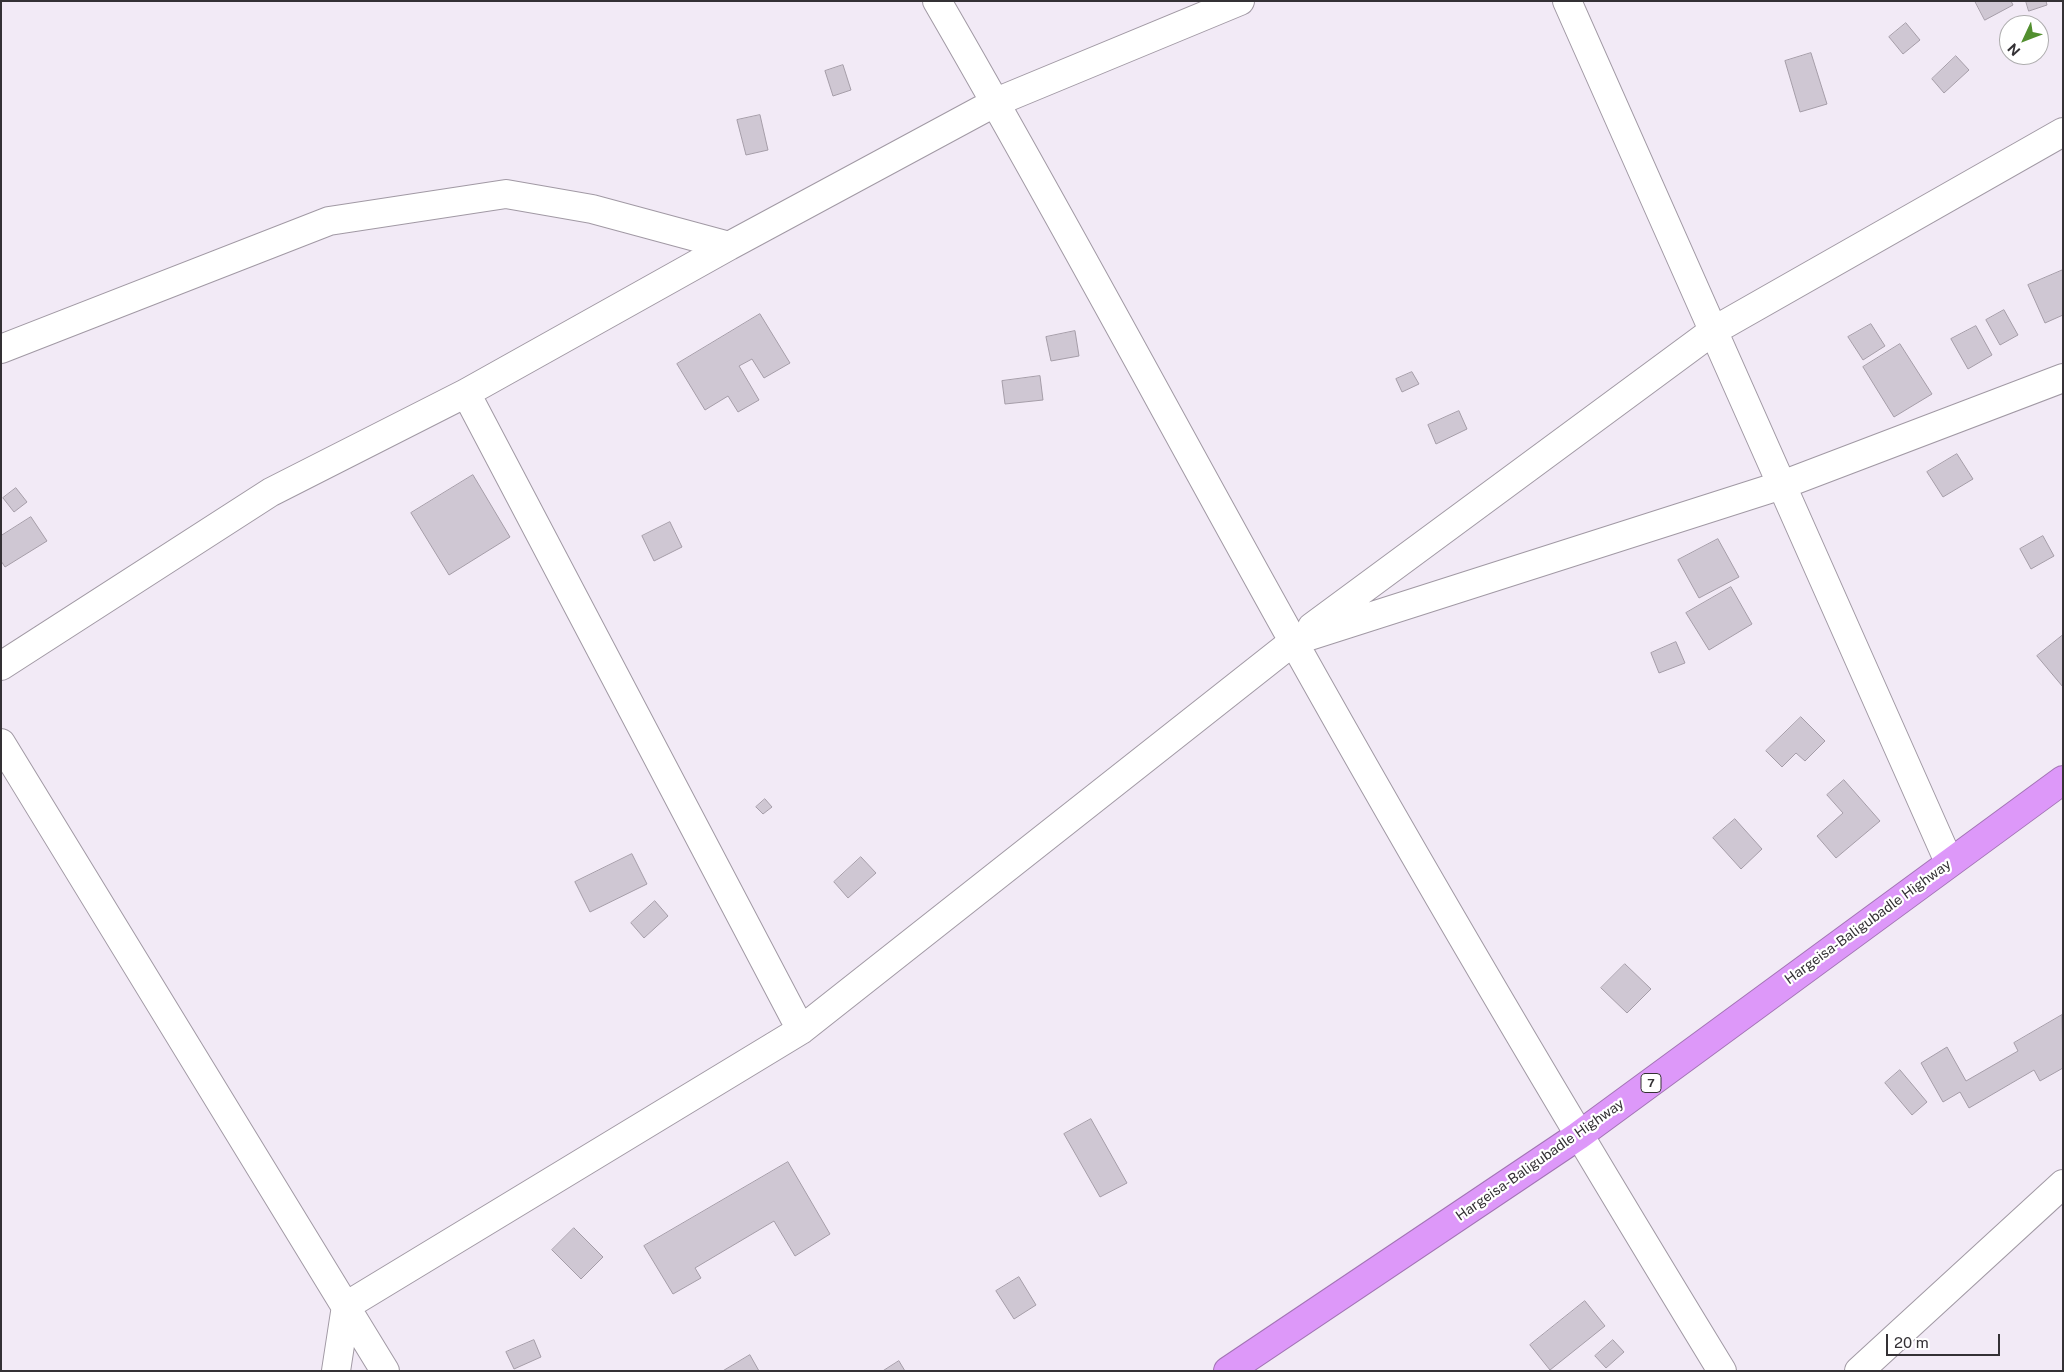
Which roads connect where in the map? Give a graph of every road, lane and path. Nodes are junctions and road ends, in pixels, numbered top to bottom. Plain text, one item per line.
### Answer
1 (936, 1) edge
2 (1240, 1) edge
3 (1567, 1) edge
4 (996, 102) junction
5 (2063, 132) edge
6 (729, 246) junction
7 (1713, 331) junction
8 (1, 349) edge
9 (2063, 378) edge
10 (466, 392) junction
11 (1782, 485) junction
12 (1294, 641) junction
13 (1, 666) edge
14 (1, 743) edge
15 (2063, 780) edge
16 (1949, 862) junction
17 (801, 1030) junction
18 (1578, 1136) junction
19 (2063, 1184) edge
20 (346, 1306) junction
21 (336, 1371) edge
22 (385, 1371) edge
23 (1228, 1371) edge
24 (1722, 1371) edge
25 (1859, 1371) edge

1 - 4 street
2 - 4 street
3 - 7 street
4 - 6 street
4 - 12 street
5 - 7 street
6 - 8 street
6 - 10 street
7 - 11 street
7 - 12 street
9 - 11 street
10 - 13 street
10 - 17 street
11 - 12 street
11 - 16 street
12 - 17 street
12 - 18 street
14 - 20 street
15 - 16 highway, Hargeisa-Baligubadle Highway / 7
16 - 18 highway, Hargeisa-Baligubadle Highway / 7
17 - 20 street
18 - 23 highway, Hargeisa-Baligubadle Highway / 7
18 - 24 street
19 - 25 street
20 - 21 street
20 - 22 street

